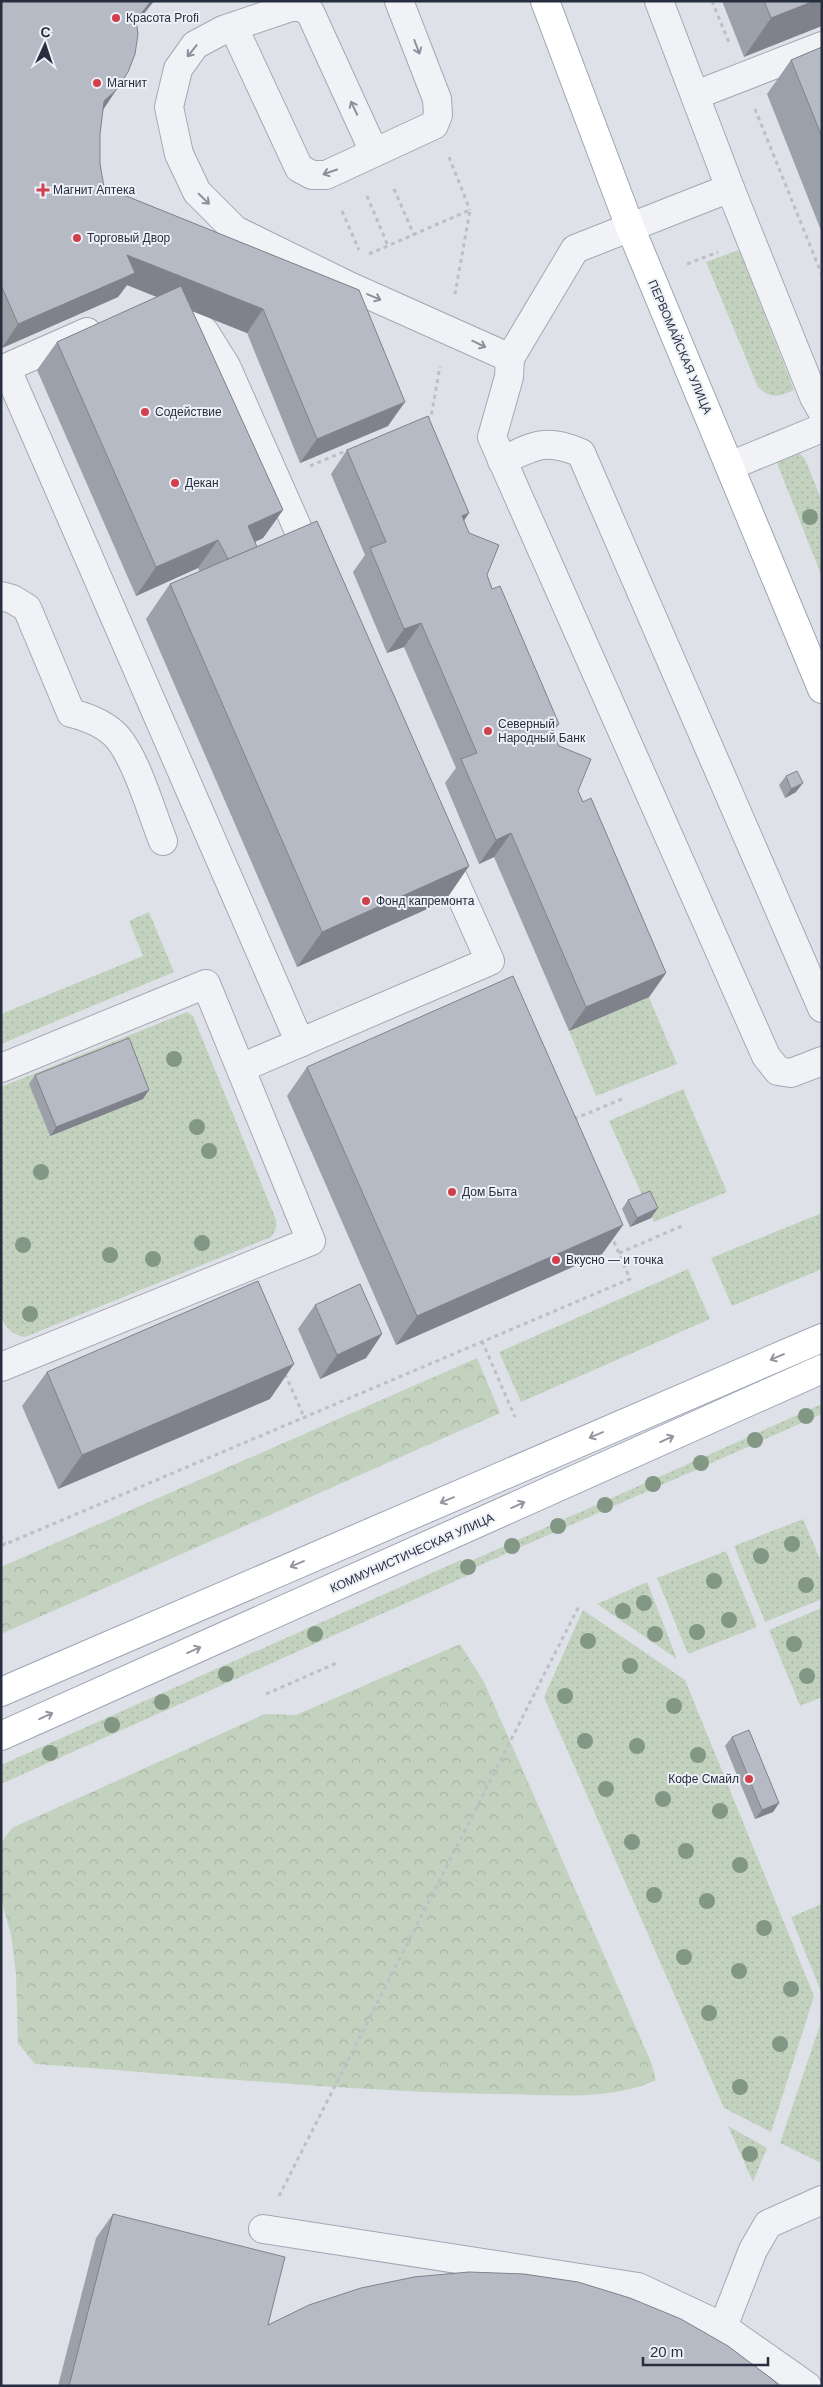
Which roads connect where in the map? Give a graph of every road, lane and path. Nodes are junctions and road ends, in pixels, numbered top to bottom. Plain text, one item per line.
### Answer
1 (399, 1) edge
2 (544, 1) edge
3 (659, 1) edge
4 (712, 1) edge
5 (234, 28) junction
6 (822, 46) edge
7 (743, 78) junction
8 (696, 95) junction
9 (446, 151) dead end
10 (374, 152) junction
11 (730, 188) junction
12 (394, 189) dead end
13 (365, 192) dead end
14 (470, 210) dead end
15 (342, 211) dead end
16 (630, 227) junction
17 (414, 235) dead end
18 (388, 246) dead end
19 (362, 258) dead end
20 (822, 275) edge
21 (140, 308) edge
22 (114, 320) edge
23 (510, 358) junction
24 (1, 370) edge
25 (1, 376) edge
26 (822, 411) edge
27 (430, 417) edge
28 (422, 420) edge
29 (822, 428) edge
30 (354, 448) edge
31 (502, 461) junction
32 (318, 463) edge
33 (730, 466) junction
34 (324, 587) edge
35 (1, 596) edge
36 (822, 689) edge
37 (432, 830) edge
38 (163, 841) dead end
39 (822, 1008) edge
40 (300, 1043) junction
41 (822, 1061) edge
42 (1, 1068) edge
43 (241, 1068) junction
44 (622, 1099) dead end
45 (571, 1120) edge
46 (682, 1226) dead end
47 (611, 1236) edge
48 (619, 1254) junction
49 (822, 1338) edge
50 (482, 1341) junction
51 (1, 1367) edge
52 (282, 1367) edge
53 (822, 1369) edge
54 (515, 1417) dead end
55 (305, 1419) junction
56 (1, 1535) edge
57 (3, 1546) edge
58 (579, 1606) dead end
59 (339, 1662) dead end
60 (1, 1692) edge
61 (266, 1694) dead end
62 (1, 1736) edge
63 (819, 2208) edge
64 (263, 2229) joint
65 (723, 2327) junction
66 (807, 2386) edge

1 -> 10 lane
2 - 16 main road, ПЕРВОМАЙСКАЯ УЛИЦА
3 - 8 lane
4 - 7 path
10 -> 5 lane
10 -> 5 lane
5 -> 23 lane
6 - 7 lane
7 - 8 lane
7 - 20 path
8 - 11 lane
9 - 14 path
11 - 16 lane
11 - 26 lane
12 - 17 path
13 - 18 path
15 - 19 path
16 - 23 lane
16 - 33 main road, ПЕРВОМАЙСКАЯ УЛИЦА
21 - 34 lane
22 - 24 lane
23 - 31 lane
25 - 40 lane
27 - 28 path
29 - 33 lane
30 - 32 path
31 - 39 lane
31 - 41 lane
33 - 36 main road, ПЕРВОМАЙСКАЯ УЛИЦА
35 - 38 lane
37 - 40 lane
40 - 43 lane
42 - 43 lane
43 - 51 lane
44 - 45 path
46 - 48 path
47 - 48 path
48 - 50 path
49 -> 60 main road
50 - 54 path
50 - 55 path
52 - 55 path
62 -> 53 main road, КОММУНИСТИЧЕСКАЯ УЛИЦА
55 - 57 path
56 - 57 path
58 - 64 path
59 - 61 path
63 - 65 lane
64 - 65 lane
65 - 66 lane

